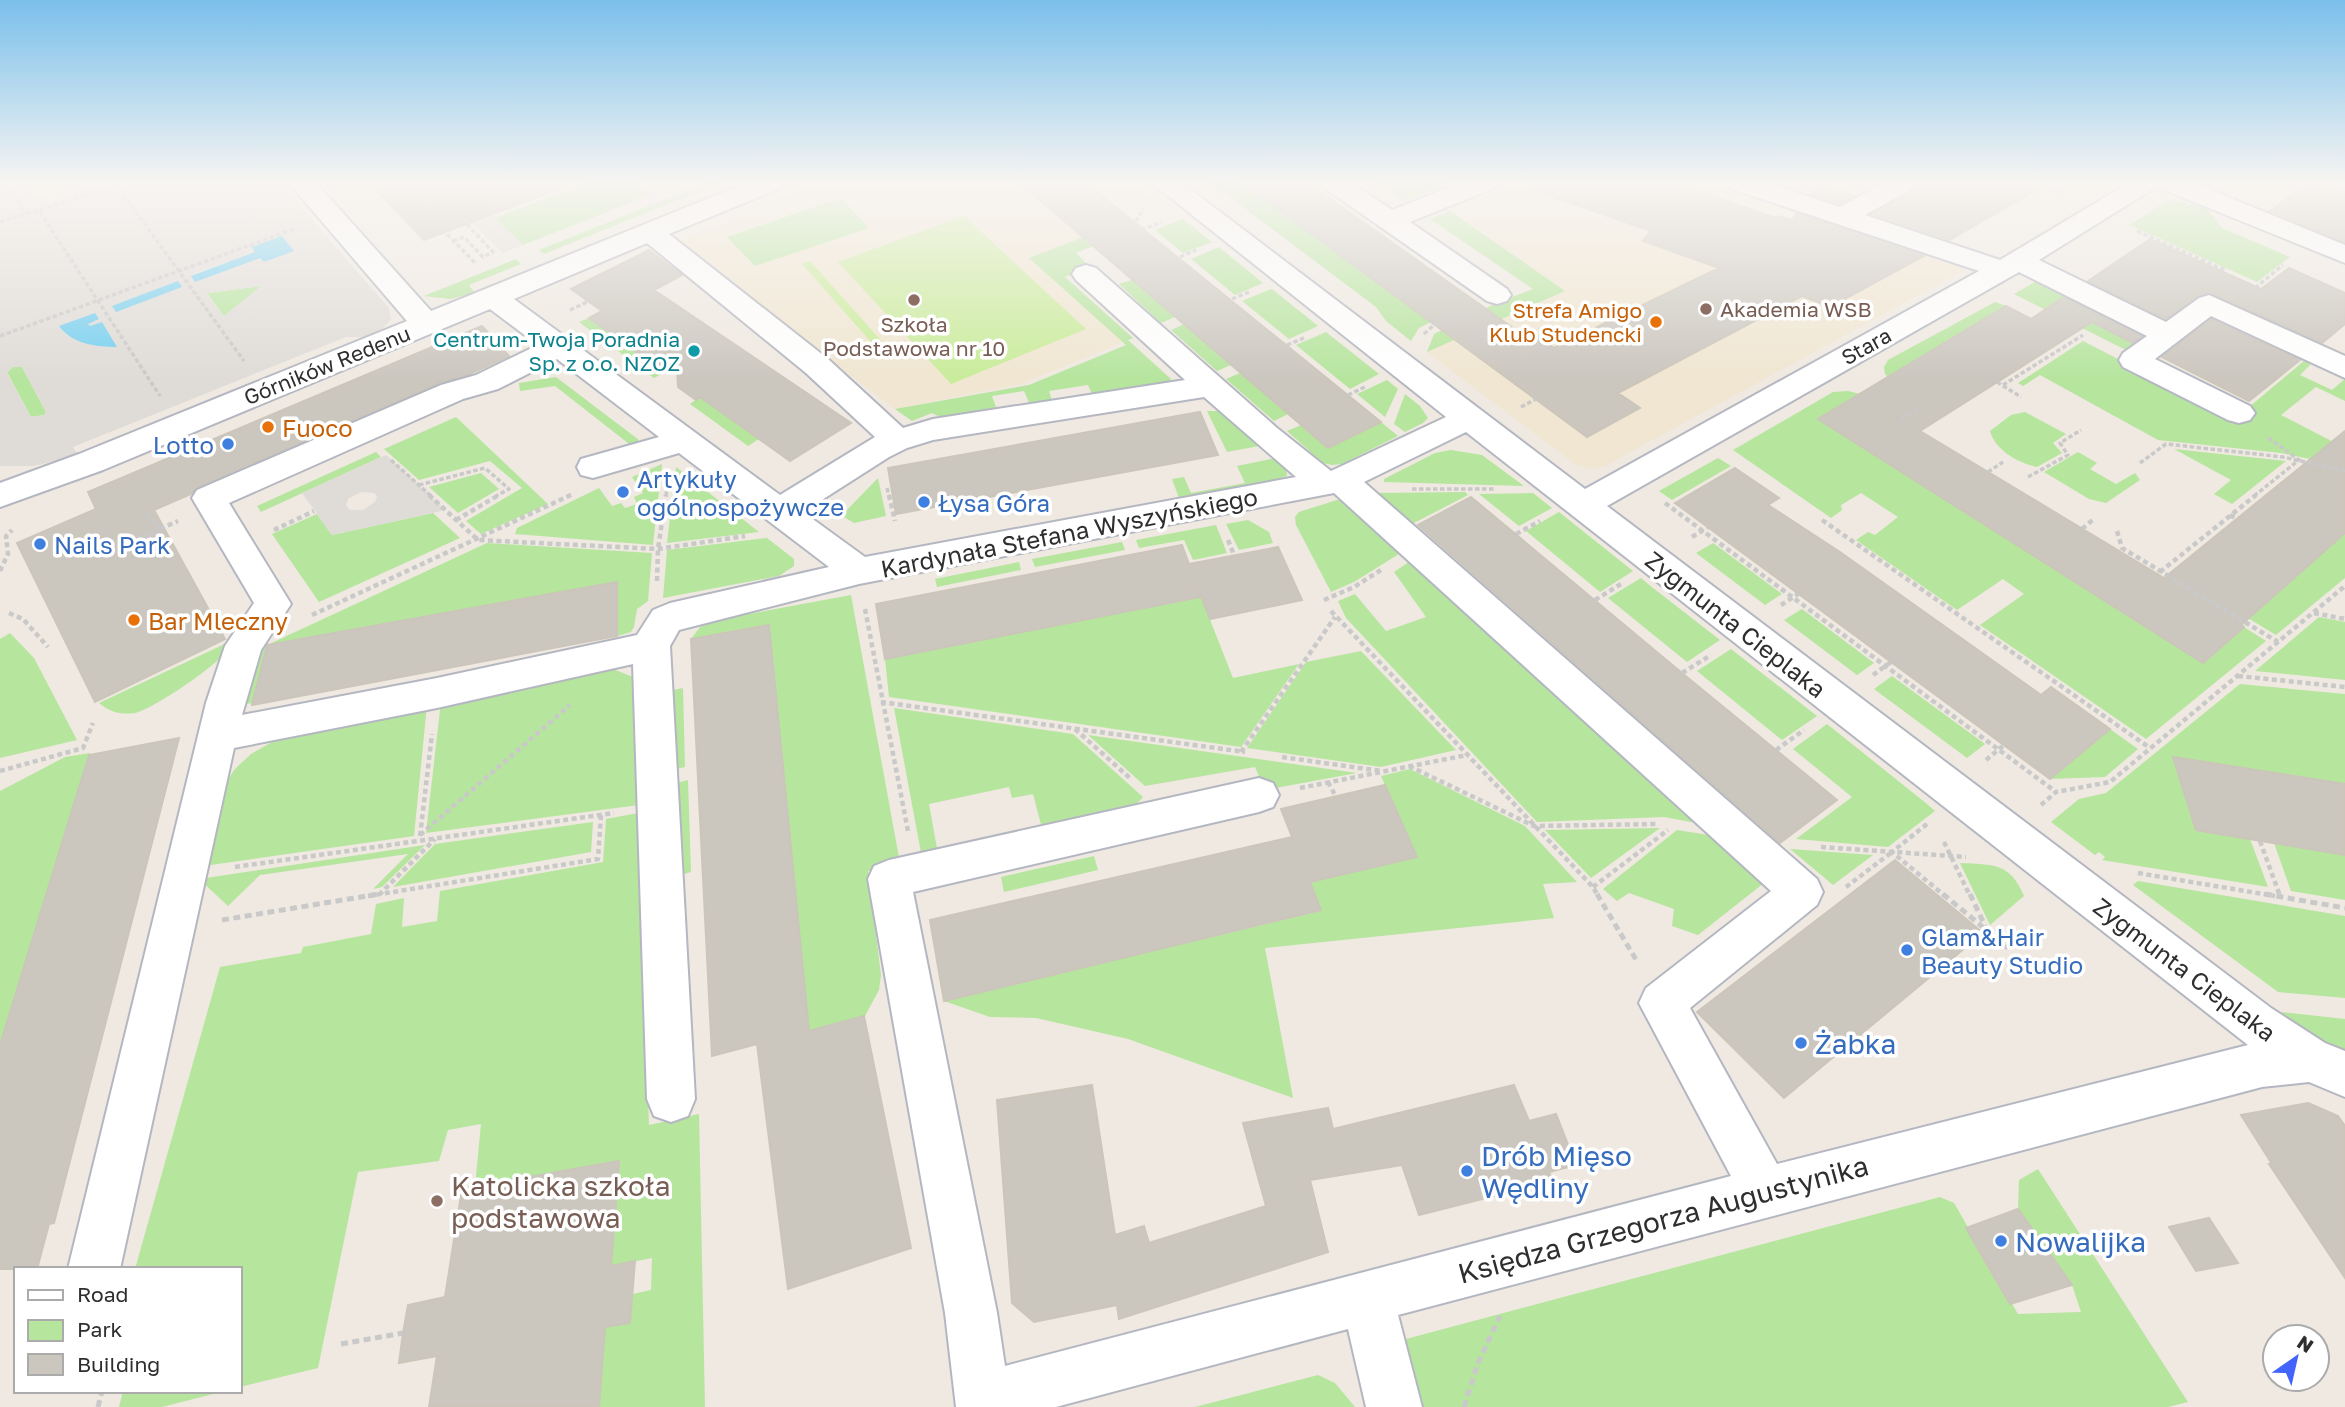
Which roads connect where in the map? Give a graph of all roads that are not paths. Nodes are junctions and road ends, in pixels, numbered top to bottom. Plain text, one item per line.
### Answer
1 (360, 249) edge
2 (610, 249) edge
3 (671, 249) edge
4 (1232, 249) edge
5 (1430, 249) edge
6 (1953, 249) edge
7 (2039, 249) edge
8 (2011, 266) junction
9 (1086, 274) road end
10 (1497, 295) road end
11 (493, 297) junction
12 (426, 324) junction
13 (2168, 335) junction
14 (560, 346) junction
15 (2345, 368) edge
16 (1212, 386) junction
17 (2239, 414) dead end
18 (1469, 418) junction
19 (686, 440) junction
20 (895, 440) junction
21 (593, 467) road end
22 (1339, 484) junction
23 (0, 495) edge
24 (1583, 505) junction
25 (793, 519) junction
26 (859, 571) junction
27 (647, 640) junction
28 (218, 735) junction
29 (1259, 796) road end
30 (2327, 1067) edge
31 (671, 1099) dead end
32 (1765, 1192) junction
33 (94, 1267) edge
34 (1367, 1298) junction
35 (983, 1403) edge
36 (1394, 1407) edge

1 - 12 street
2 - 11 street, Górników Redenu
3 - 20 street
4 - 18 street, Zygmunta Cieplaka
5 - 10 street
6 - 8 street
7 - 8 street, Stara
8 - 13 street
8 - 24 street, Stara
9 - 16 street
11 - 12 street, Górników Redenu
11 - 14 street, Kardynała Stefana Wyszyńskiego
12 - 23 street, Górników Redenu
13 - 15 street
13 - 17 street
14 - 19 street, Kardynała Stefana Wyszyńskiego
14 - 28 street
16 - 20 street
16 - 22 street
18 - 22 street, Kardynała Stefana Wyszyńskiego
18 - 24 street, Zygmunta Cieplaka
19 - 21 street
19 - 25 street, Kardynała Stefana Wyszyńskiego
20 - 25 street
22 - 26 street, Kardynała Stefana Wyszyńskiego
22 - 32 street
24 - 30 street, Zygmunta Cieplaka
25 - 26 street, Kardynała Stefana Wyszyńskiego
26 - 27 street
27 - 28 street
27 - 31 street
28 - 33 street
29 - 35 street
30 - 32 street, Księdza Grzegorza Augustynika
32 - 34 street, Księdza Grzegorza Augustynika
34 - 35 street, Księdza Grzegorza Augustynika
34 - 36 street

